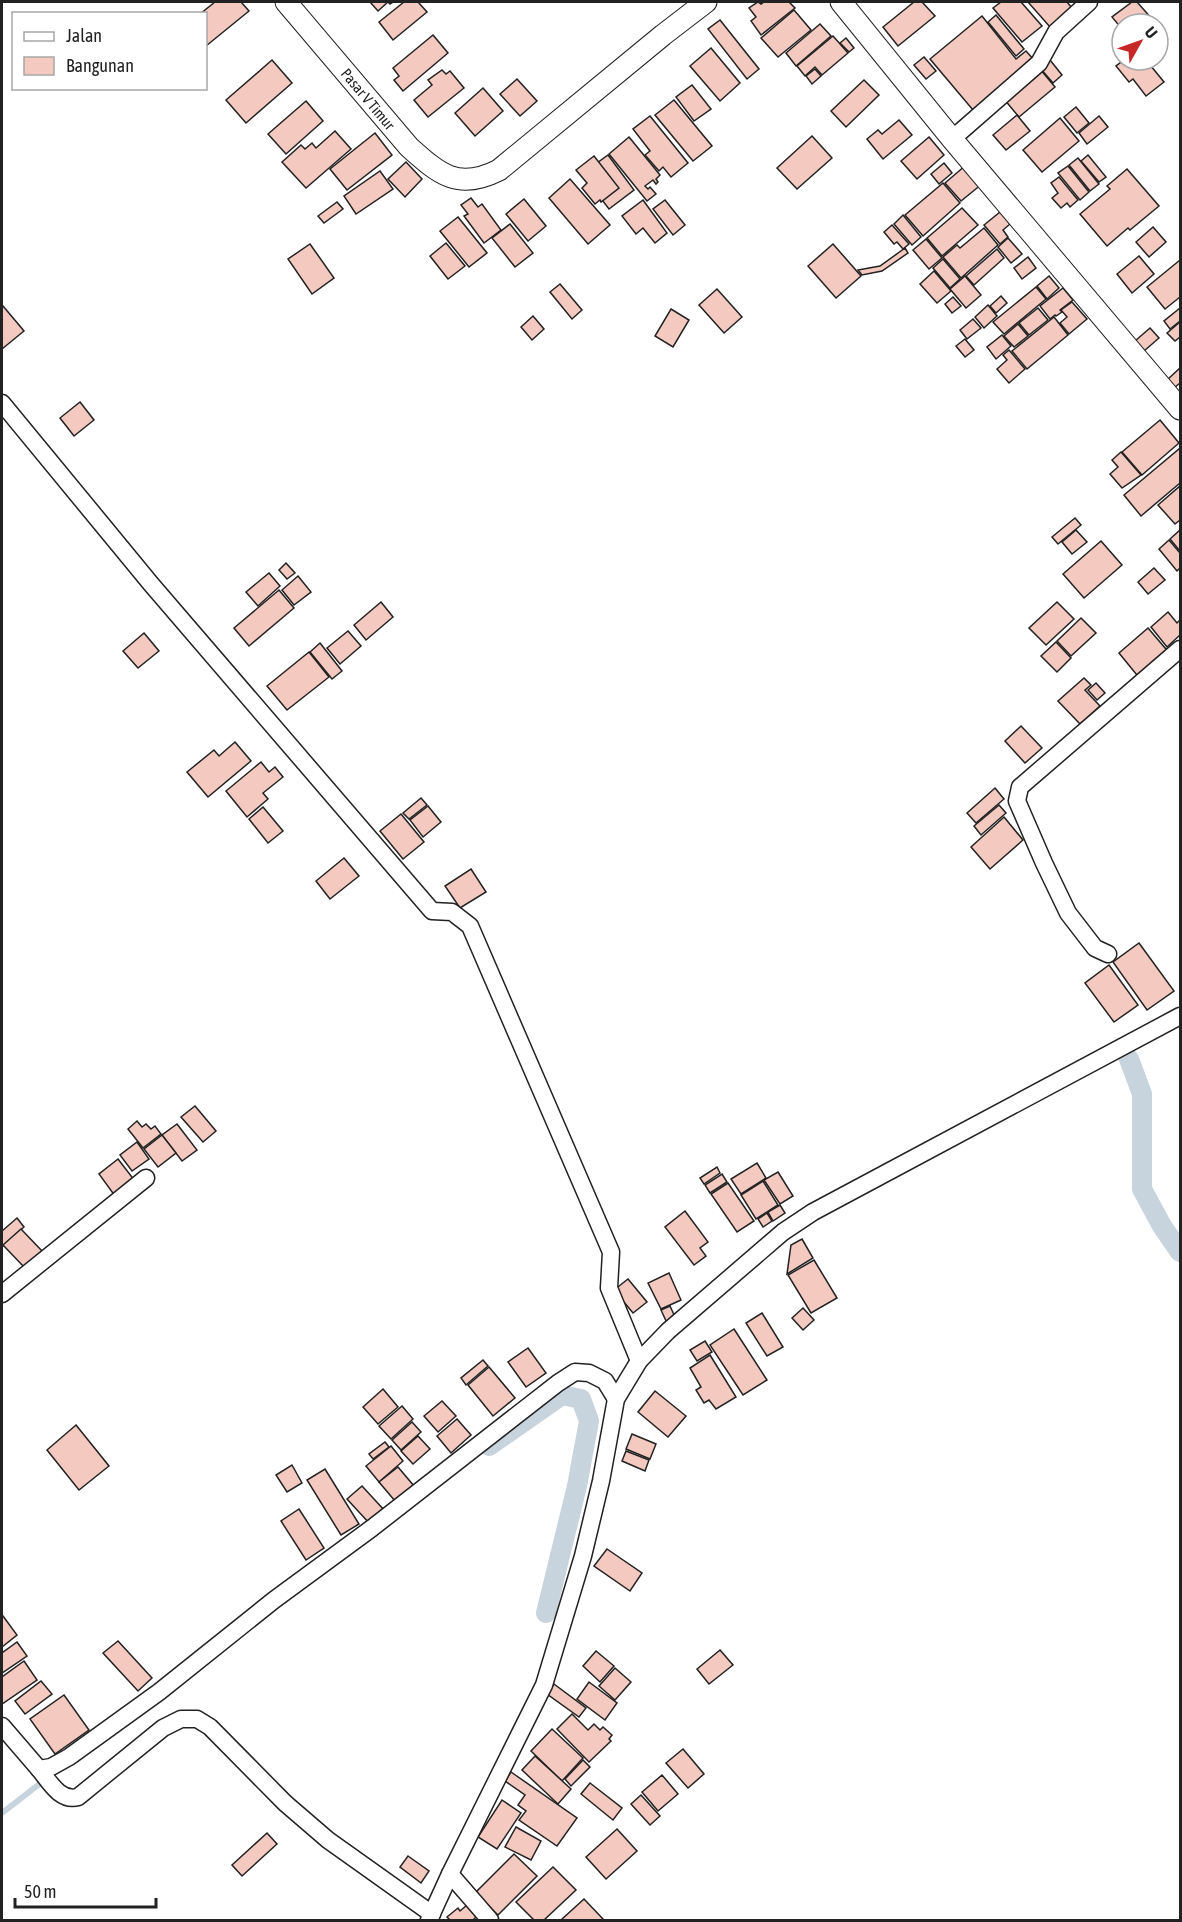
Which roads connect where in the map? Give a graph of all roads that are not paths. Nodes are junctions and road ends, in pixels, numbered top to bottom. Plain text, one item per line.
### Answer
1 (286, 2) edge
2 (706, 2) edge
3 (841, 2) edge
4 (1089, 2) edge
5 (952, 139) junction
6 (2, 403) edge
7 (1180, 409) edge
8 (1180, 649) edge
9 (1108, 954) dead end
10 (1180, 1016) edge
11 (146, 1178) dead end
12 (2, 1294) edge
13 (639, 1360) junction
14 (616, 1400) junction
15 (2, 1726) edge
16 (41, 1772) junction
17 (450, 1874) junction
18 (431, 1917) edge
19 (490, 1920) edge

1 - 2 street, Pasar V Timur
3 - 5 street
4 - 5 street
5 - 7 street
6 - 13 street
8 - 9 street
10 - 13 street
11 - 12 street
13 - 14 street
14 - 16 street
14 - 17 street
15 - 16 street
16 - 18 street
17 - 18 street
17 - 19 street

